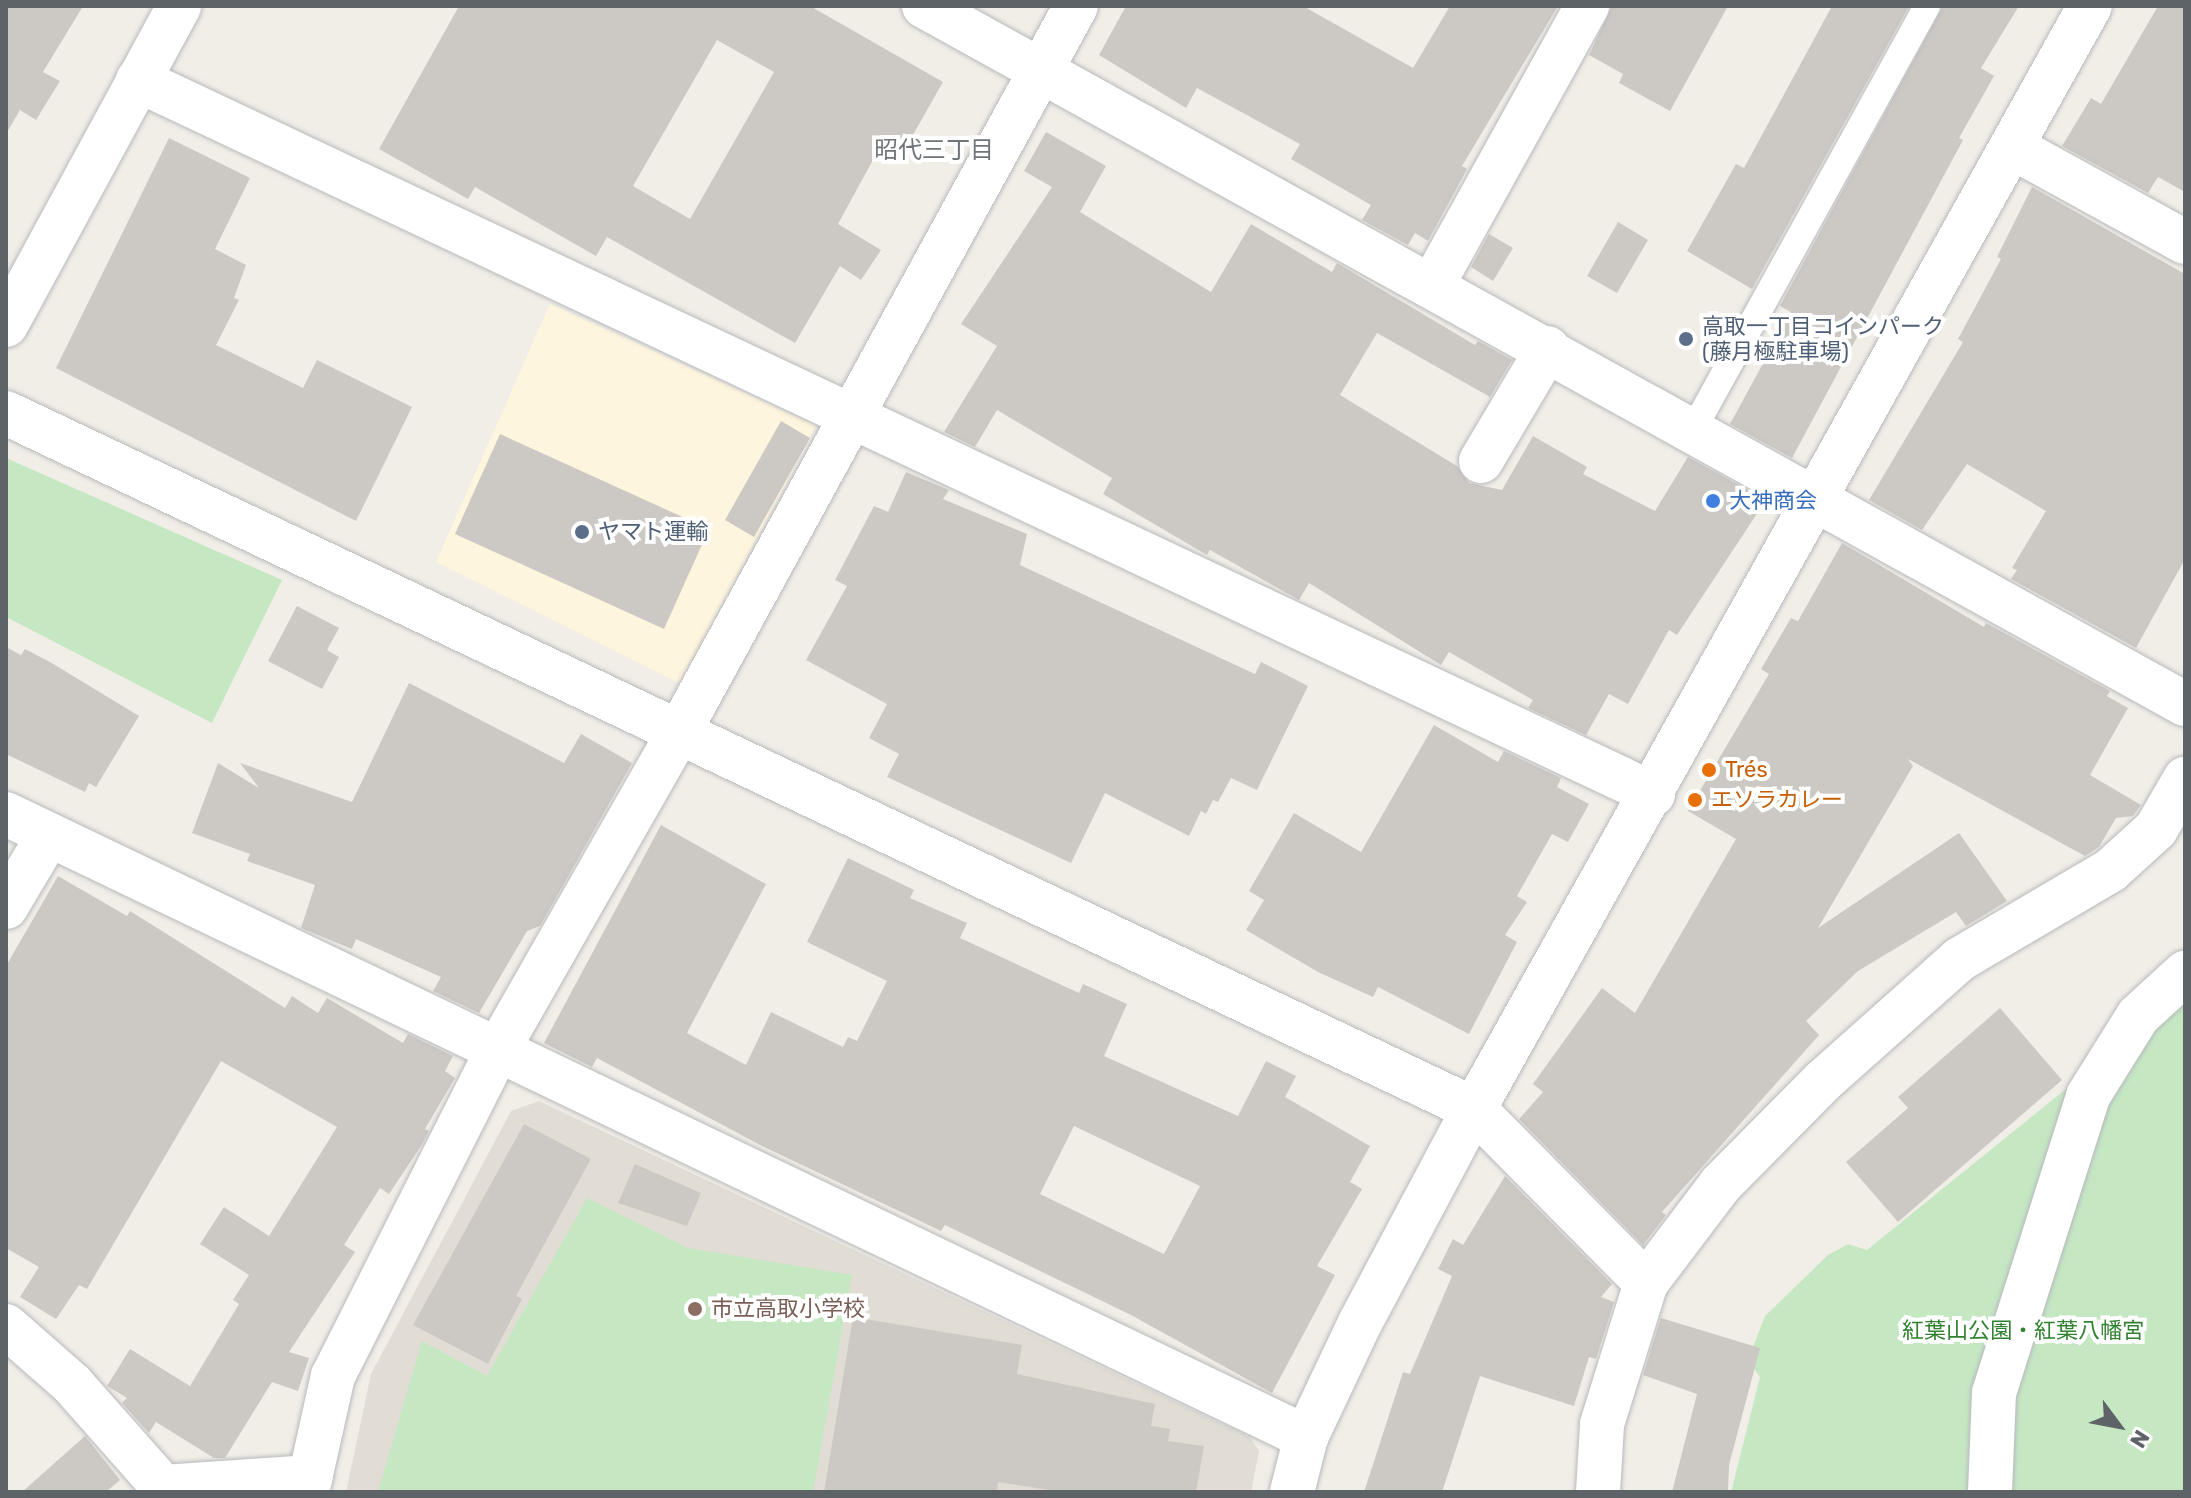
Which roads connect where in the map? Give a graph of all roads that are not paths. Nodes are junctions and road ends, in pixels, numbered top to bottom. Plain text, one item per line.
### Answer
1 (179, 6) edge
2 (924, 6) edge
3 (1076, 6) edge
4 (1587, 6) edge
5 (1927, 6) edge
6 (2090, 6) edge
7 (1041, 68) junction
8 (138, 80) junction
9 (2012, 147) junction
10 (2185, 242) edge
11 (1433, 284) junction
12 (6, 325) edge
13 (1548, 348) junction
14 (6, 413) edge
15 (851, 416) junction
16 (1693, 430) junction
17 (1481, 461) dead end
18 (1816, 501) junction
19 (2185, 704) edge
20 (679, 732) junction
21 (2185, 779) edge
22 (1653, 794) junction
23 (6, 814) edge
24 (49, 835) junction
25 (6, 907) edge
26 (2185, 973) edge
27 (497, 1051) junction
28 (1474, 1109) junction
29 (1646, 1283) junction
30 (6, 1326) edge
31 (1306, 1437) junction
32 (309, 1485) edge
33 (1292, 1492) edge
34 (1598, 1492) edge
35 (1990, 1492) edge

1 - 8 street
2 - 7 street
3 - 7 street
4 - 11 street
5 - 16 lane
6 - 9 street
7 - 11 street
7 - 15 street
8 - 12 street
8 - 15 street
9 - 10 street
9 - 18 street
11 - 13 street
13 - 16 street
13 - 17 street
14 - 20 street
15 - 20 street
15 - 22 street
16 - 18 street
18 - 19 street
18 - 22 street
20 - 27 street
20 - 28 street
21 - 29 street
22 - 28 street
23 - 24 street
24 - 25 street
24 - 27 street
26 - 35 street
27 - 31 street
27 - 32 street
28 - 29 street
28 - 31 street
29 - 34 street
30 - 32 street
31 - 33 street

